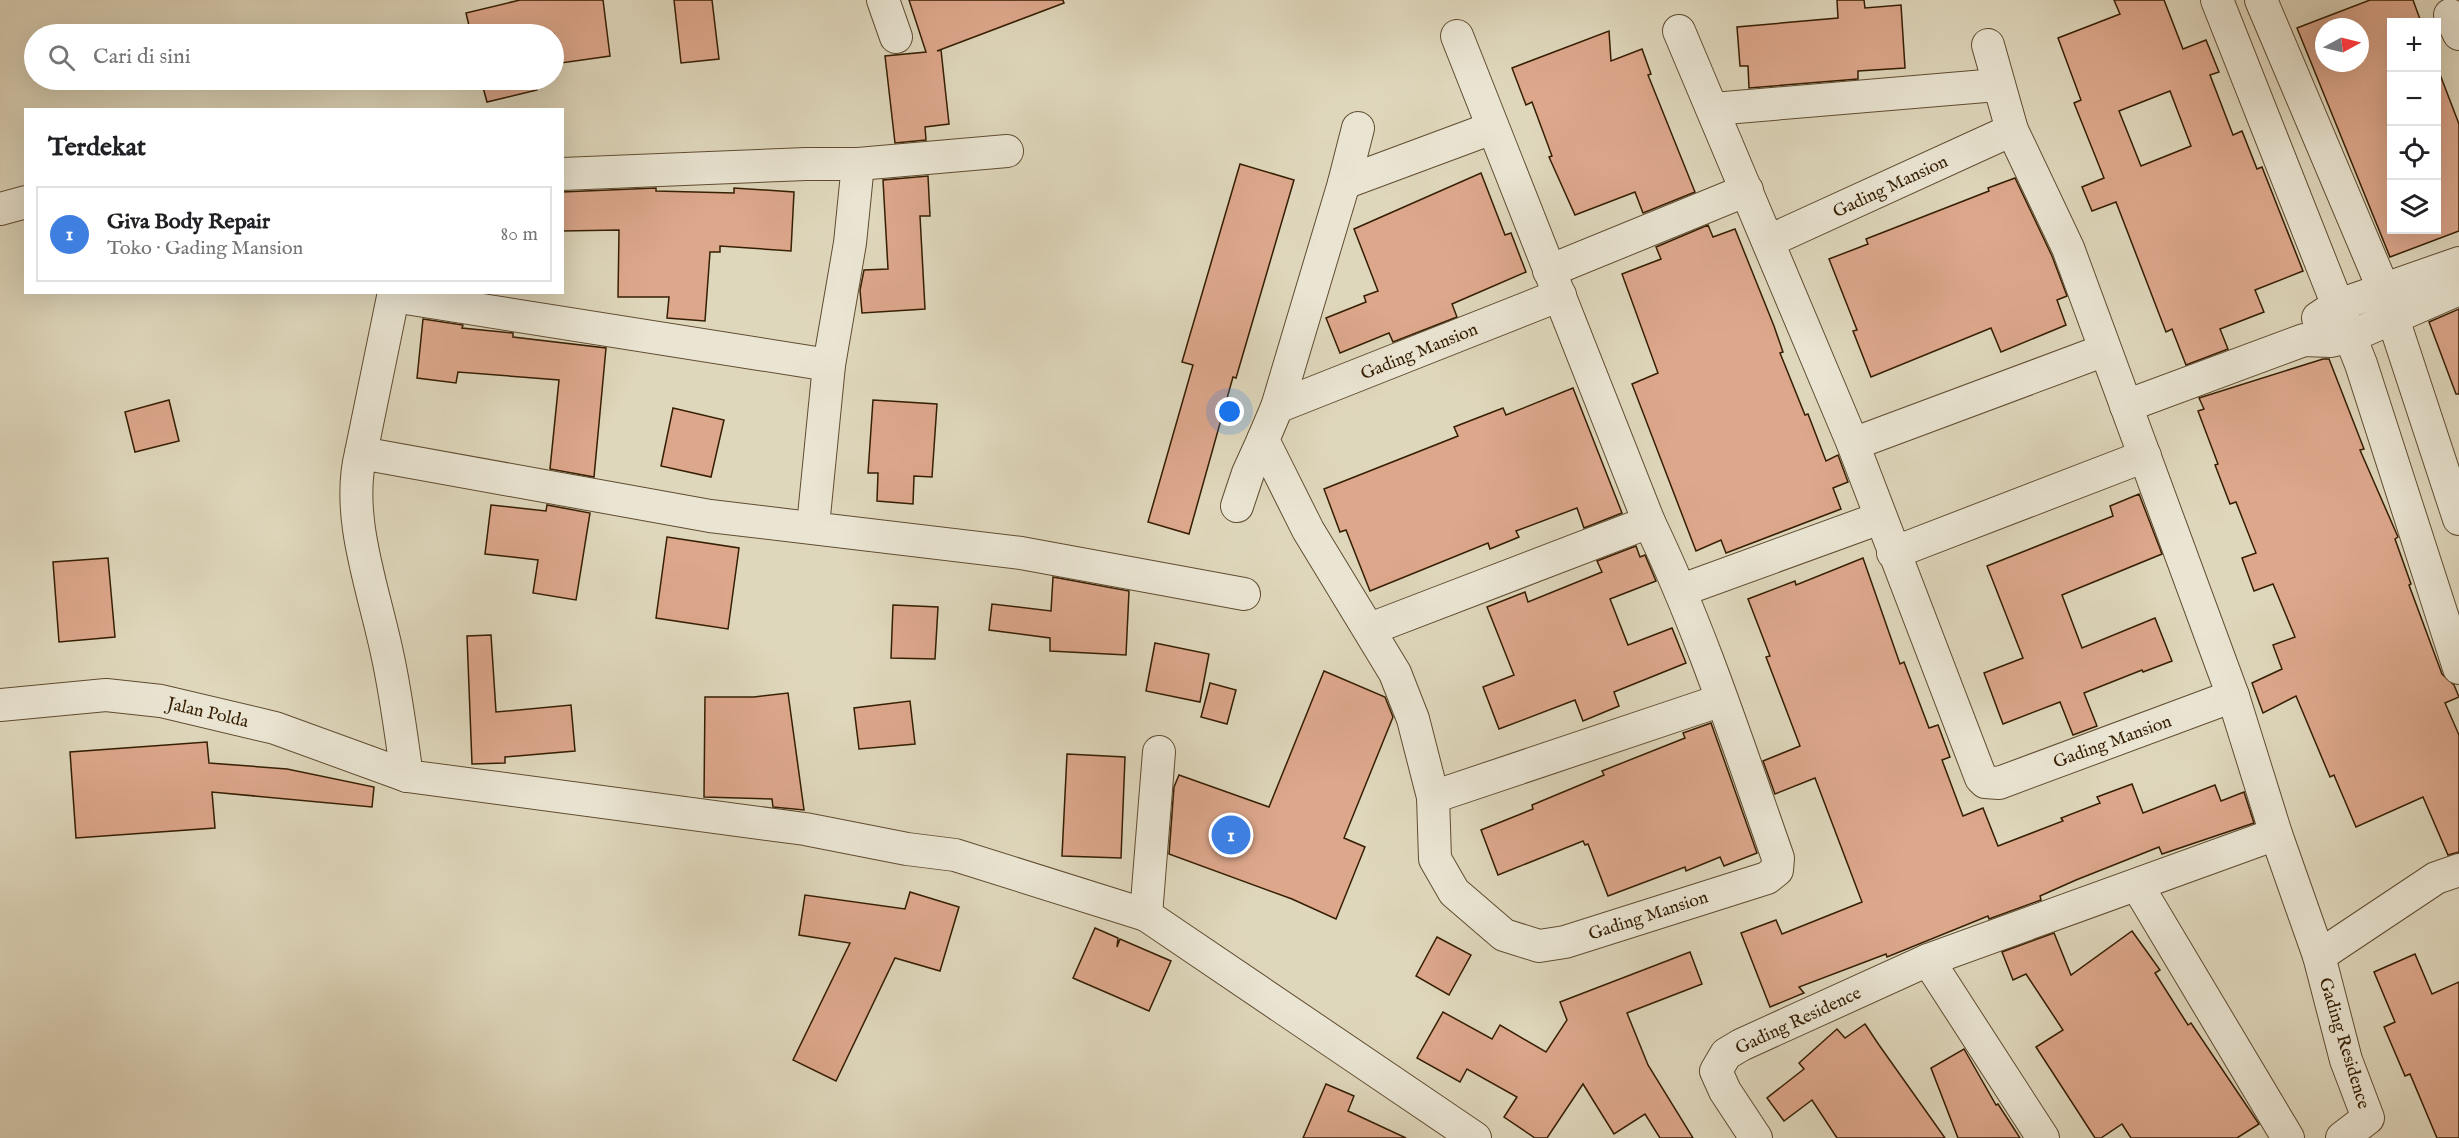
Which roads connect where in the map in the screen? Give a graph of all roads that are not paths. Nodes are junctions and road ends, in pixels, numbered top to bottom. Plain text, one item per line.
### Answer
1 (883, 0) edge
2 (2263, 6) edge
3 (2223, 14) edge
4 (1680, 31) dead end
5 (1457, 36) dead end
6 (896, 37) dead end
7 (1988, 45) dead end
8 (1997, 85) junction
9 (1713, 109) junction
10 (1358, 128) dead end
11 (1492, 128) junction
12 (2012, 130) junction
13 (1007, 151) dead end
14 (858, 164) junction
15 (564, 174) edge
16 (1344, 183) junction
17 (1747, 190) junction
18 (24, 203) edge
19 (0, 209) edge
20 (1769, 242) junction
21 (2459, 263) edge
22 (1555, 283) junction
23 (2383, 288) junction
24 (2459, 289) edge
25 (393, 294) edge
26 (2336, 306) junction
27 (2394, 319) junction
28 (2349, 337) junction
29 (2304, 340) junction
30 (2105, 350) junction
31 (830, 366) junction
32 (2126, 406) junction
33 (1277, 407) junction
34 (1263, 440) junction
35 (1853, 444) junction
36 (361, 453) junction
37 (2145, 456) junction
38 (1237, 506) dead end
39 (1880, 518) junction
40 (2459, 519) edge
41 (1649, 522) junction
42 (813, 526) junction
43 (1893, 553) junction
44 (1682, 590) junction
45 (1244, 594) dead end
46 (1370, 629) junction
47 (2459, 668) edge
48 (2233, 696) junction
49 (1722, 700) junction
50 (0, 705) edge
51 (1159, 752) dead end
52 (407, 776) junction
53 (1433, 797) junction
54 (2276, 834) junction
55 (2459, 870) edge
56 (2137, 885) junction
57 (1146, 915) junction
58 (2319, 956) junction
59 (1928, 960) junction
60 (2375, 1128) edge
61 (1475, 1138) edge
62 (1756, 1138) edge
63 (2043, 1138) edge
64 (2288, 1138) edge
65 (2342, 1138) edge

1 - 6 street
2 - 3 street
2 - 23 street
3 - 26 street
4 - 9 street, Gading Mansion
5 - 11 street, Gading Mansion
7 - 8 street
8 - 9 street
8 - 12 street
9 - 17 street, Gading Mansion
10 - 16 street
11 - 16 street
11 - 22 street, Gading Mansion
12 - 20 street, Gading Mansion
12 - 30 street
13 - 14 street
14 - 15 street
14 - 31 street
16 - 33 street
17 - 20 street, Gading Mansion
17 - 22 street
18 - 19 street
20 - 35 street, Gading Mansion
21 - 23 street
22 - 33 street, Gading Mansion
22 - 41 street, Gading Mansion
23 - 26 street
23 - 27 street
24 - 27 street
25 - 31 street
25 - 36 street
26 - 28 street
26 - 29 street
27 - 28 street
27 - 40 street
28 - 29 street
28 - 47 street
29 - 32 street
30 - 32 street
30 - 35 street
31 - 42 street
32 - 37 street
33 - 34 street
34 - 38 street
34 - 46 street, Gading Mansion
35 - 39 street, Gading Mansion
36 - 42 street
36 - 52 street
37 - 43 street
37 - 48 street
39 - 43 street, Gading Mansion
39 - 44 street
41 - 44 street, Gading Mansion
41 - 46 street
42 - 45 street
43 - 48 street, Gading Mansion
44 - 49 street, Gading Mansion
46 - 53 street, Gading Mansion
48 - 54 street
49 - 53 street
49 - 53 street, Gading Mansion
50 - 52 street, Jalan Polda
51 - 57 street
52 - 57 street, Jalan Polda
54 - 56 street, Gading Residence
54 - 58 street
55 - 58 street, Gading Residence
56 - 59 street, Gading Residence
56 - 64 street
57 - 61 street, Jalan Polda
58 - 60 street, Gading Residence
59 - 62 street, Gading Residence
59 - 63 street
60 - 65 street, Gading Residence

